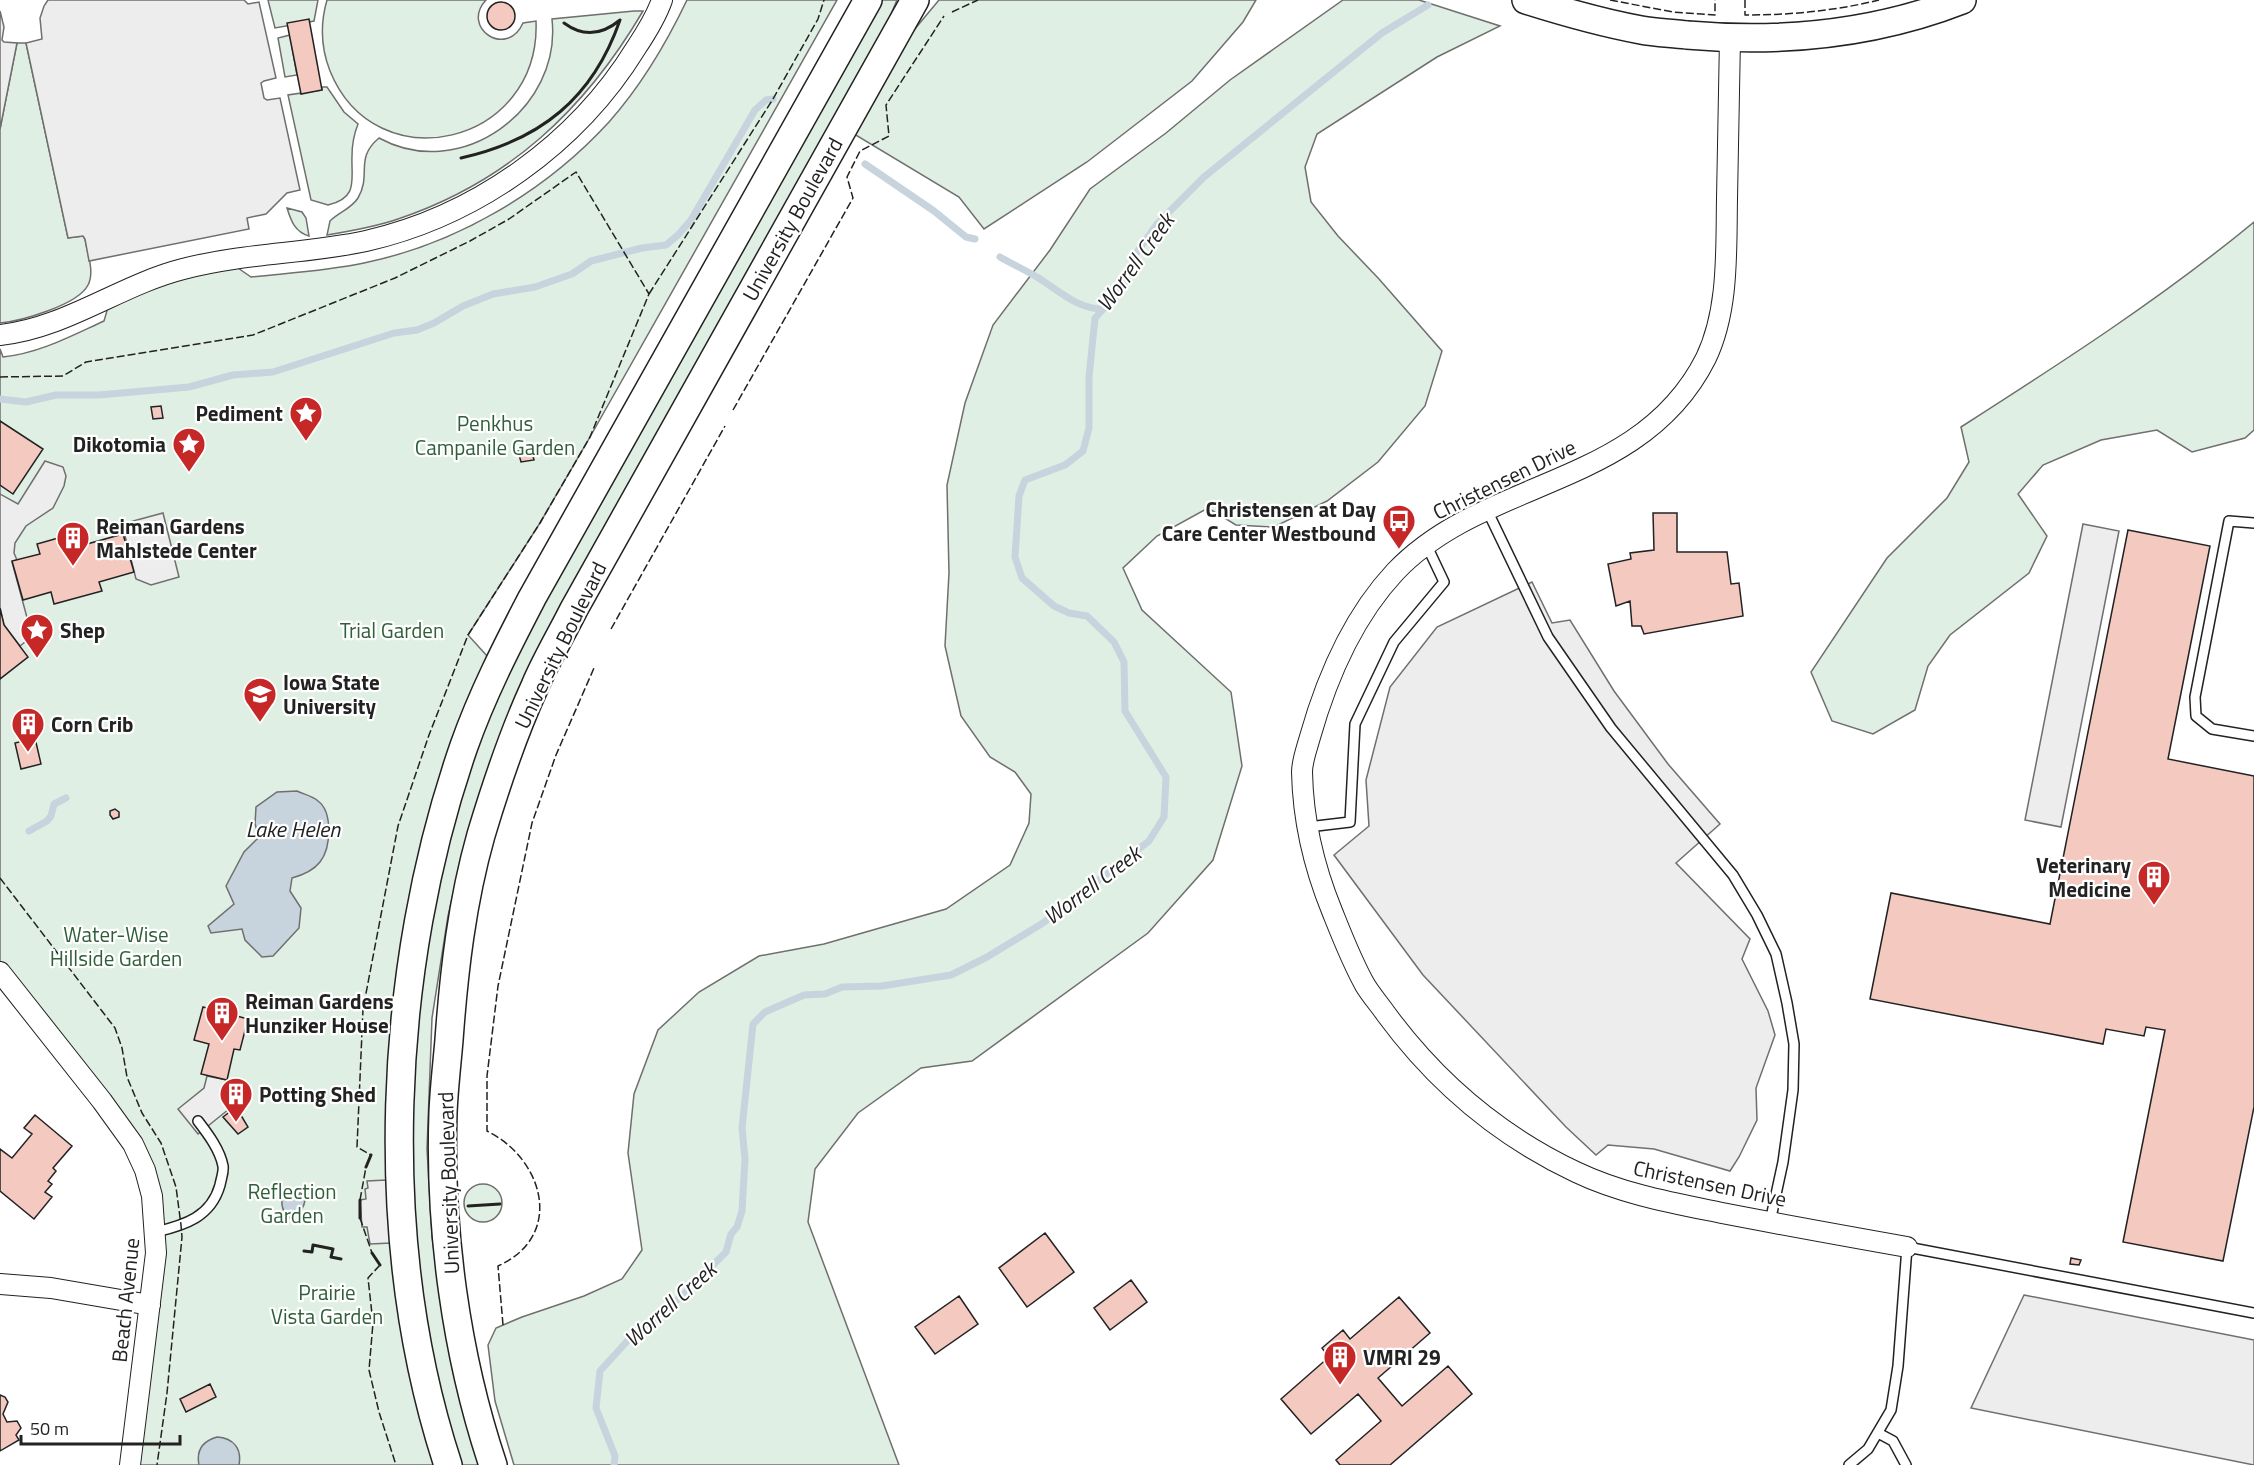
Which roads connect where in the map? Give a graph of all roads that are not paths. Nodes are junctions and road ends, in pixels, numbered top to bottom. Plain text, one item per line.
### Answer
1 (662, 0) edge
2 (868, 0) edge
3 (915, 0) edge
4 (1526, 0) edge
5 (1962, 0) edge
6 (1730, 38) junction
7 (0, 335) edge
8 (1487, 510) junction
9 (2254, 523) edge
10 (1426, 544) junction
11 (2254, 736) edge
12 (1308, 827) junction
13 (0, 972) edge
14 (198, 1121) dead end
15 (1770, 1222) junction
16 (156, 1232) junction
17 (1907, 1247) junction
18 (0, 1284) edge
19 (150, 1305) junction
20 (2254, 1313) edge
21 (1878, 1432) junction
22 (130, 1465) edge
23 (448, 1465) edge
24 (493, 1465) edge
25 (1849, 1465) edge
26 (1906, 1465) edge

1 - 7 street
2 - 23 main road, University Boulevard
3 - 24 main road, University Boulevard
4 - 6 main road
5 - 6 main road
6 - 8 street, Christensen Drive
8 - 10 street, Christensen Drive
8 - 15 lane
9 - 11 lane
10 - 12 street, Christensen Drive
10 - 12 lane
12 - 15 street, Christensen Drive
13 - 16 street, Beach Avenue
14 - 16 lane
15 - 17 street, Christensen Drive
16 - 19 street, Beach Avenue
17 - 20 lane
17 - 21 lane
18 - 19 street
19 - 22 street, Beach Avenue
21 - 25 lane
21 - 26 lane

